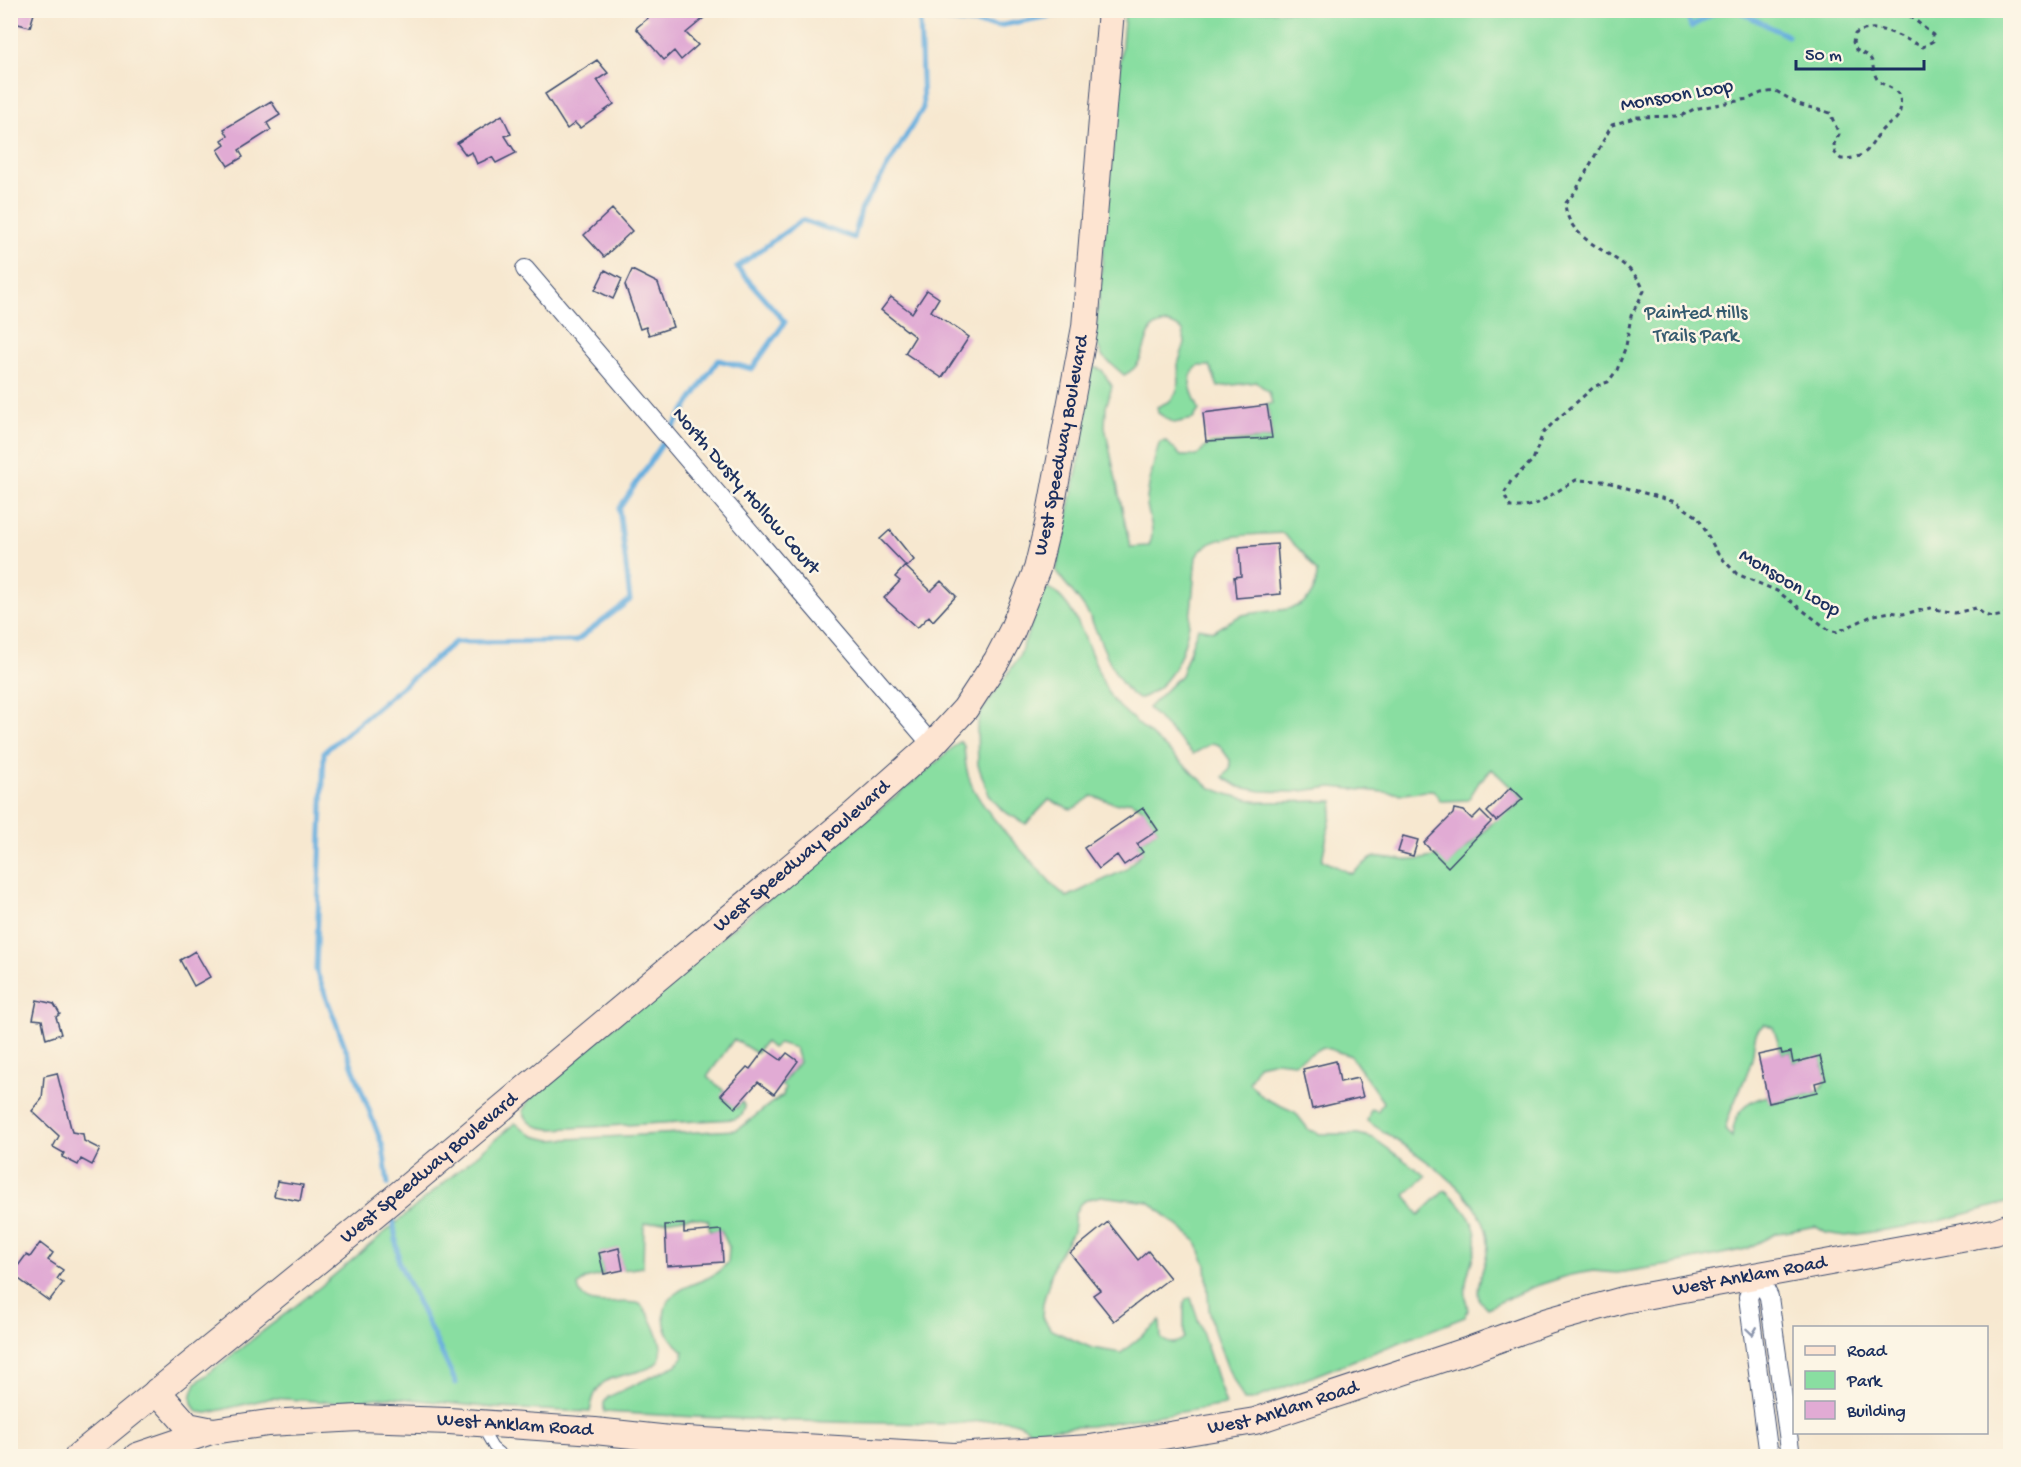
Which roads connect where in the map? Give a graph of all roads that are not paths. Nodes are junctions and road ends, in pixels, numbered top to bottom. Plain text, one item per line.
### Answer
1 (1111, 10) edge
2 (525, 269) dead end
3 (932, 745) junction
4 (2010, 1226) edge
5 (1759, 1276) junction
6 (157, 1391) junction
7 (479, 1423) junction
8 (213, 1431) junction
9 (669, 1448) edge
10 (173, 1451) edge
11 (1091, 1452) edge
12 (78, 1456) edge
13 (137, 1456) edge
14 (504, 1456) edge
15 (1769, 1456) edge
16 (1791, 1456) edge

1 - 3 main road, West Speedway Boulevard
2 - 3 street, North Dusty Hollow Court
3 - 6 main road, West Speedway Boulevard
4 - 5 main road, West Anklam Road
5 - 11 main road, West Anklam Road
5 -> 15 street
5 - 16 street
6 - 8 main road, West Anklam Road
6 - 12 main road, West Speedway Boulevard
7 - 8 main road, West Anklam Road
7 - 9 main road, West Anklam Road
7 - 14 lane
8 - 10 main road
9 - 11 main road, West Anklam Road
10 - 13 main road

